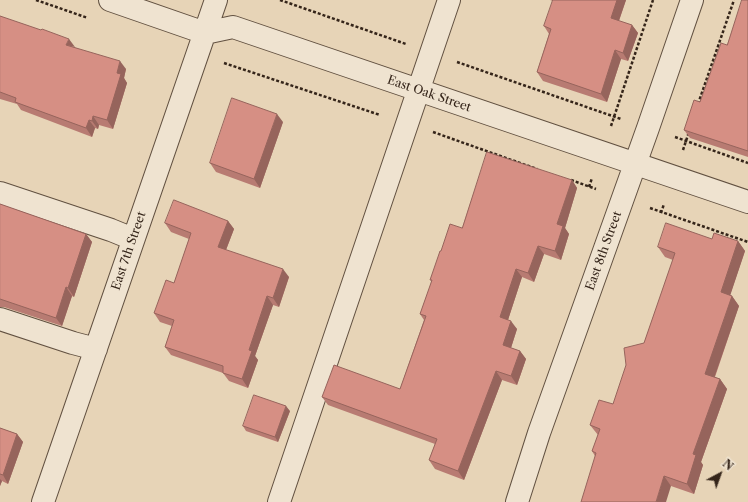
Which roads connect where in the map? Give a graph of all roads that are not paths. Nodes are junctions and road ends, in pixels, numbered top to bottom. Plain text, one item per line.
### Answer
1 (110, 0) edge
2 (216, 0) edge
3 (450, 0) edge
4 (692, 0) edge
5 (205, 33) junction
6 (418, 90) junction
7 (634, 163) junction
8 (0, 193) edge
9 (748, 202) edge
10 (134, 239) junction
11 (0, 319) edge
12 (96, 349) junction
13 (43, 502) edge
14 (279, 502) edge
15 (517, 502) edge

1 - 5 street
2 - 5 street, East 7th Street
3 - 6 street
4 - 7 street, East 8th Street
5 - 6 street, East Oak Street
5 - 10 street, East 7th Street
6 - 7 street, East Oak Street
6 - 14 street
7 - 9 street, East Oak Street
7 - 15 street, East 8th Street
8 - 10 street
10 - 12 street, East 7th Street
11 - 12 street
12 - 13 street, East 7th Street

